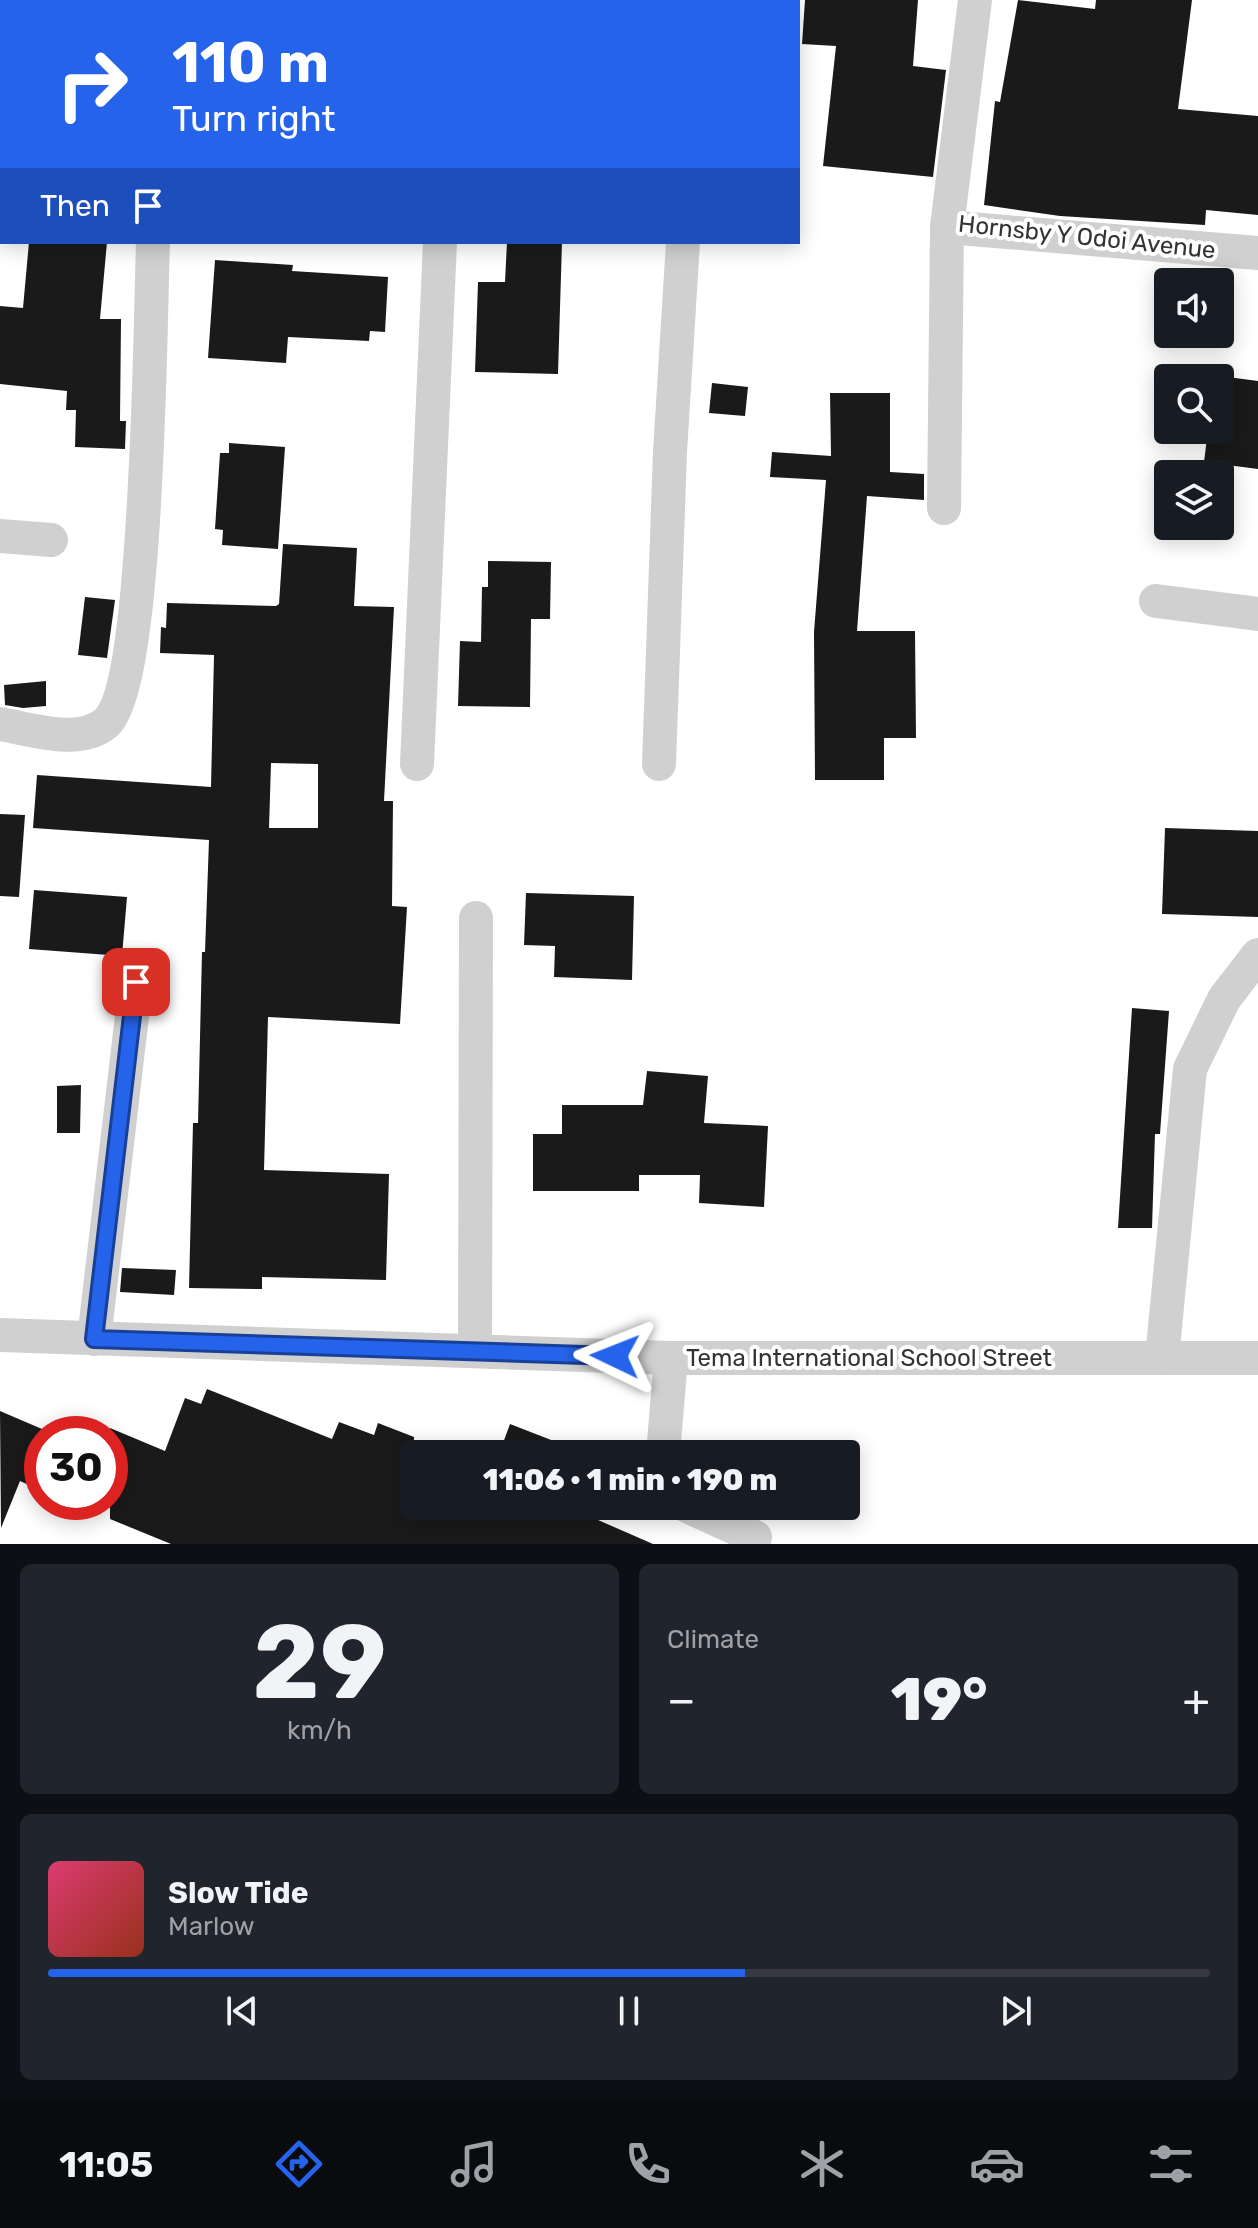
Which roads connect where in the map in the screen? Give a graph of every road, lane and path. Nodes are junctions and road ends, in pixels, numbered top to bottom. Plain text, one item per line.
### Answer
1 (975, 0) edge
2 (947, 227) junction
3 (153, 244) edge
4 (440, 244) edge
5 (683, 244) edge
6 (1258, 253) edge
7 (944, 508) dead end
8 (0, 536) edge
9 (51, 540) dead end
10 (1156, 601) dead end
11 (1258, 614) edge
12 (0, 724) edge
13 (417, 764) dead end
14 (659, 764) dead end
15 (476, 918) dead end
16 (1258, 955) edge
17 (136, 982) dead end
18 (0, 1335) edge
19 (94, 1339) junction
20 (475, 1351) junction
21 (671, 1358) junction
22 (1162, 1358) junction
23 (1258, 1358) edge
24 (664, 1440) edge
25 (718, 1520) edge
26 (755, 1537) dead end

1 - 2 street, Hornsby Y Odoi Avenue
2 - 6 street, Hornsby Y Odoi Avenue
2 - 7 street
3 - 12 street
4 - 13 street
5 - 14 street
8 - 9 street
10 - 11 street
15 - 20 street
16 - 22 street
17 - 19 street
18 - 19 street, Tema International School Street
19 - 20 street, Tema International School Street
20 - 21 street, Tema International School Street
21 - 22 street, Tema International School Street
21 - 24 street
22 - 23 street, Tema International School Street
25 - 26 street

